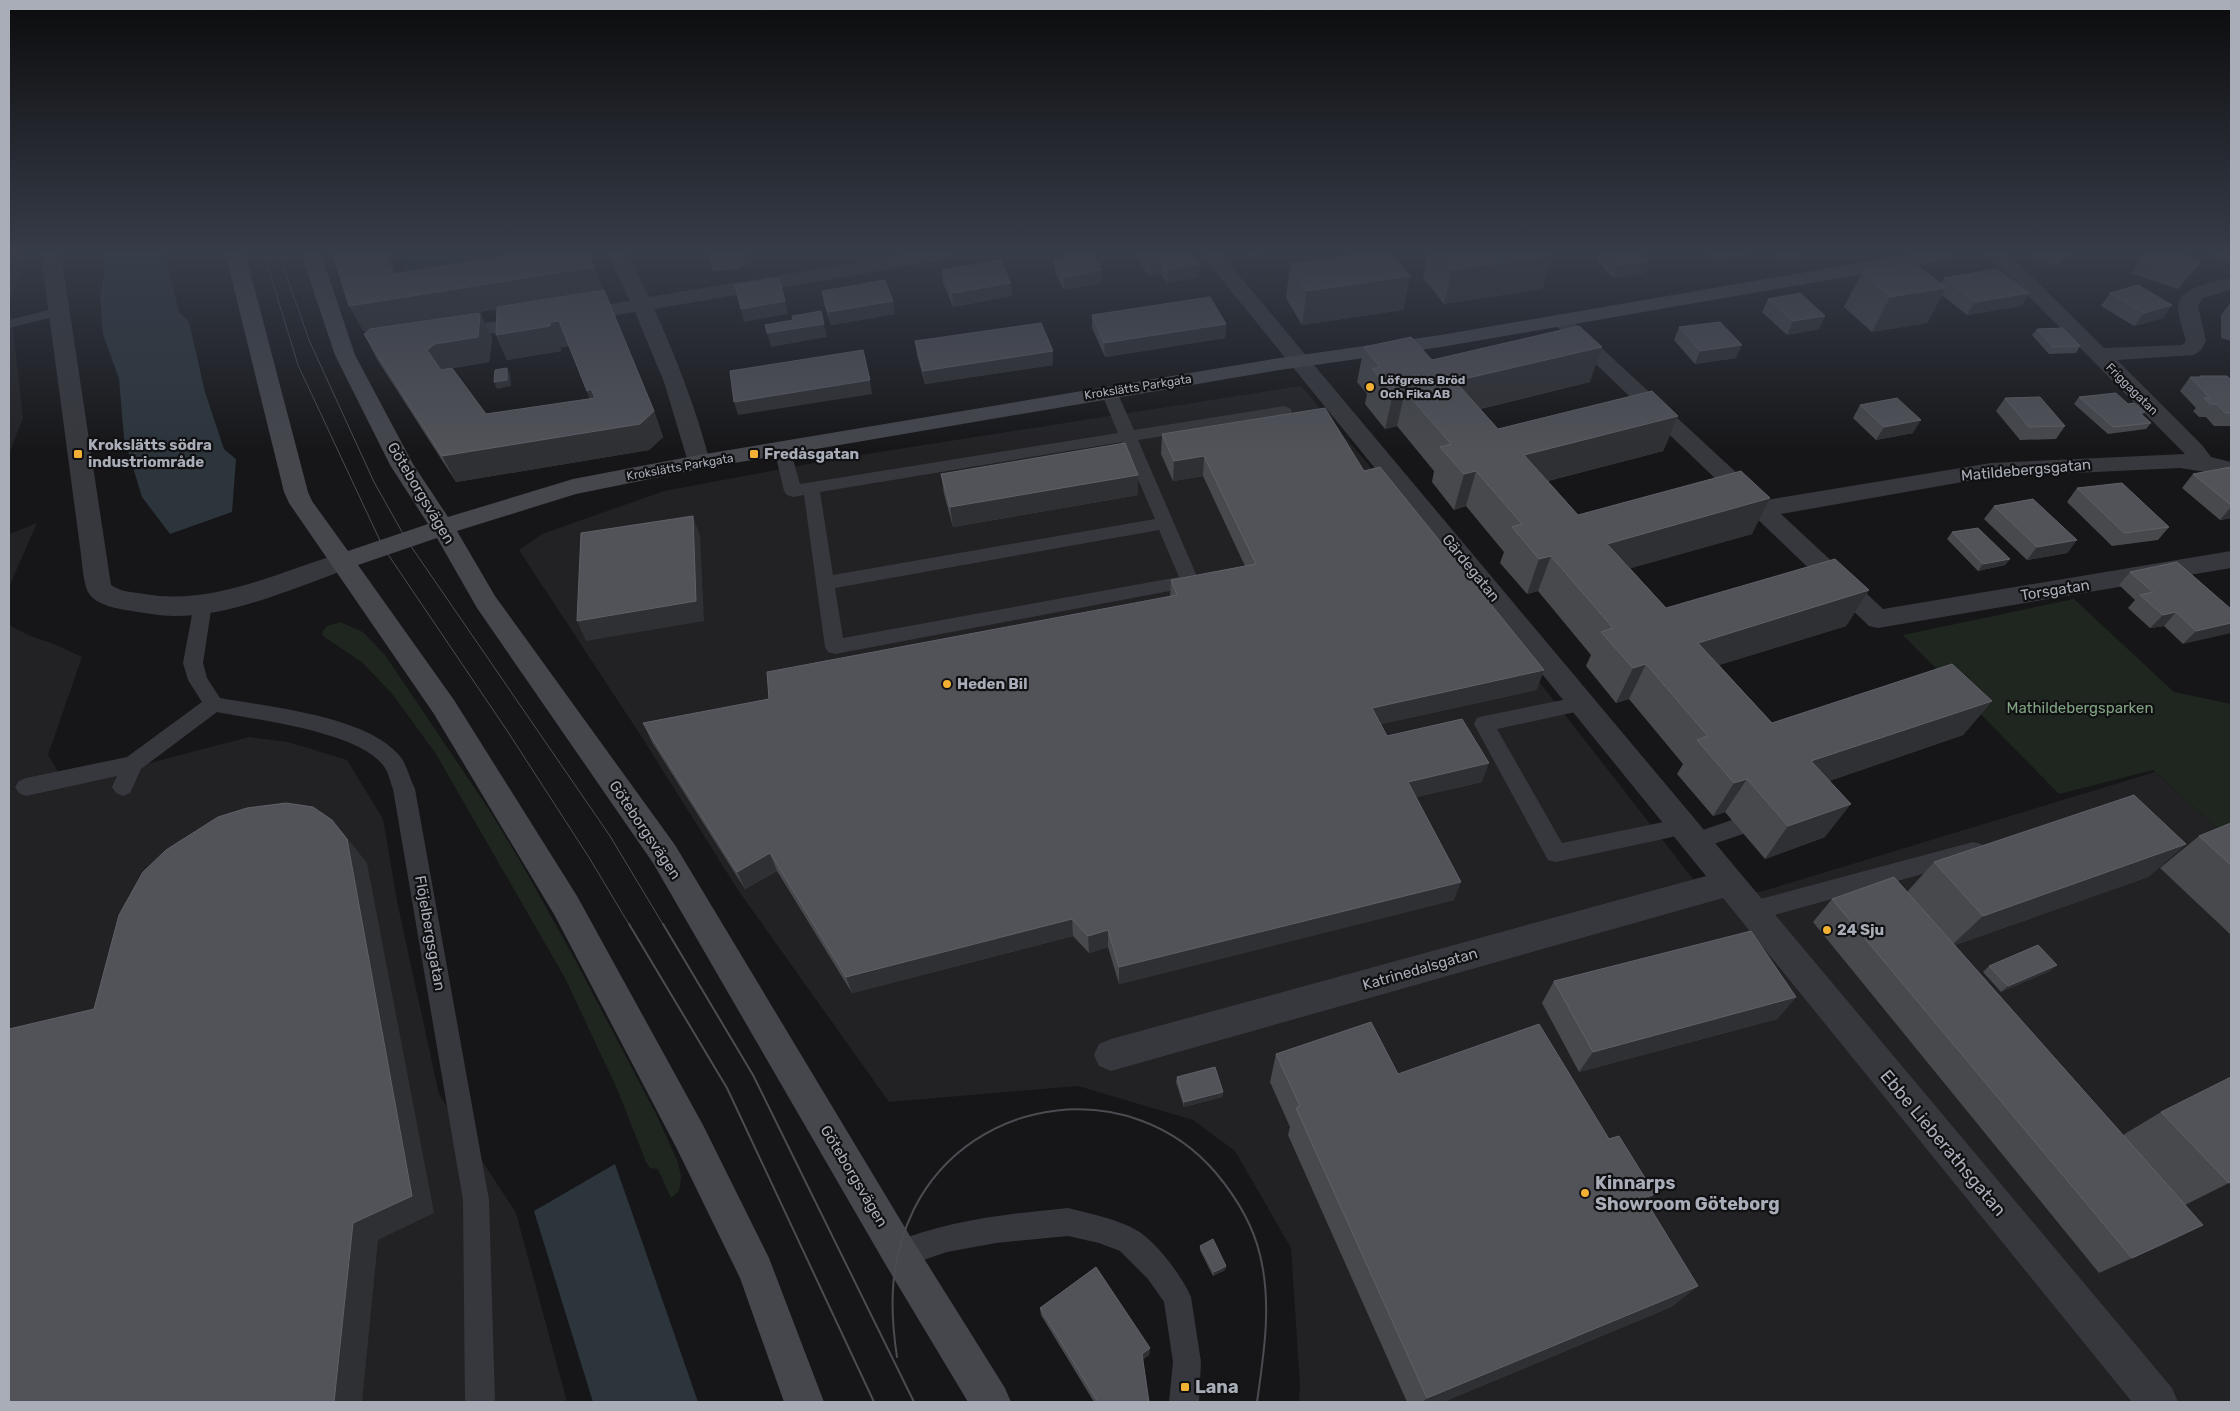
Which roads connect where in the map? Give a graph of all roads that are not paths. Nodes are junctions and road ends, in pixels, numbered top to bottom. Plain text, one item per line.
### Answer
1 (25, 320) edge
2 (61, 320) edge
3 (252, 320) edge
4 (333, 320) edge
5 (547, 320) edge
6 (649, 320) edge
7 (1266, 320) edge
8 (1560, 320) joint
9 (2063, 320) edge
10 (2191, 320) edge
11 (9, 324) edge
12 (434, 337) edge
13 (2098, 355) junction
14 (1300, 361) junction
15 (1109, 392) junction
16 (1284, 411) dead end
17 (1128, 436) junction
18 (782, 449) junction
19 (698, 462) junction
20 (2203, 463) junction
21 (2231, 469) edge
22 (811, 487) junction
23 (1762, 509) junction
24 (1165, 523) junction
25 (442, 528) junction
26 (2231, 560) edge
27 (342, 562) junction
28 (826, 583) junction
29 (203, 604) junction
30 (214, 704) junction
31 (1582, 704) junction
32 (133, 764) junction
33 (26, 787) dead end
34 (123, 787) dead end
35 (1738, 827) edge
36 (1690, 834) junction
37 (1988, 847) edge
38 (1904, 870) junction
39 (1730, 883) junction
40 (1920, 889) dead end
41 (1753, 911) junction
42 (1111, 1056) dead end
43 (900, 1254) junction
44 (480, 1402) edge
45 (804, 1402) edge
46 (991, 1402) edge
47 (1184, 1402) edge
48 (2158, 1402) edge

1 - 11 lane
2 - 29 street
3 - 27 main road
4 - 25 main road, Göteborgsvägen
5 - 12 street
6 - 19 street
7 - 14 street, Gärdegatan
8 - 14 main road, Krokslätts Parkgata
8 - 23 street
9 - 13 street, Friggagatan
10 - 13 street
13 - 20 street, Friggagatan
14 - 15 main road, Krokslätts Parkgata
14 - 31 street, Gärdegatan
15 - 17 lane
15 - 18 main road, Krokslätts Parkgata
16 - 17 lane
17 - 22 lane
17 - 24 lane
18 - 19 main road, Krokslätts Parkgata
18 - 22 lane
19 - 25 main road, Krokslätts Parkgata
20 - 21 street, Matildebergsgatan
20 - 23 street, Matildebergsgatan
22 - 28 lane
23 - 26 street, Torsgatan
24 - 28 lane
24 - 28 lane
25 - 27 main road, Krokslätts Parkgata
25 - 43 main road, Göteborgsvägen
27 - 29 street
27 - 45 main road
29 - 30 lane
30 - 32 lane
30 - 44 lane, Flöjelbergsgatan
31 - 36 street, Gärdegatan
31 - 36 lane
32 - 33 lane
32 - 34 lane
35 - 36 lane
36 - 39 street, Gärdegatan
37 - 38 lane
38 - 40 lane
38 - 41 lane
39 - 41 street, Ebbe Lieberathsgatan
39 - 42 street, Katrinedalsgatan
41 - 48 street, Ebbe Lieberathsgatan
43 - 46 main road, Göteborgsvägen
43 - 47 lane

